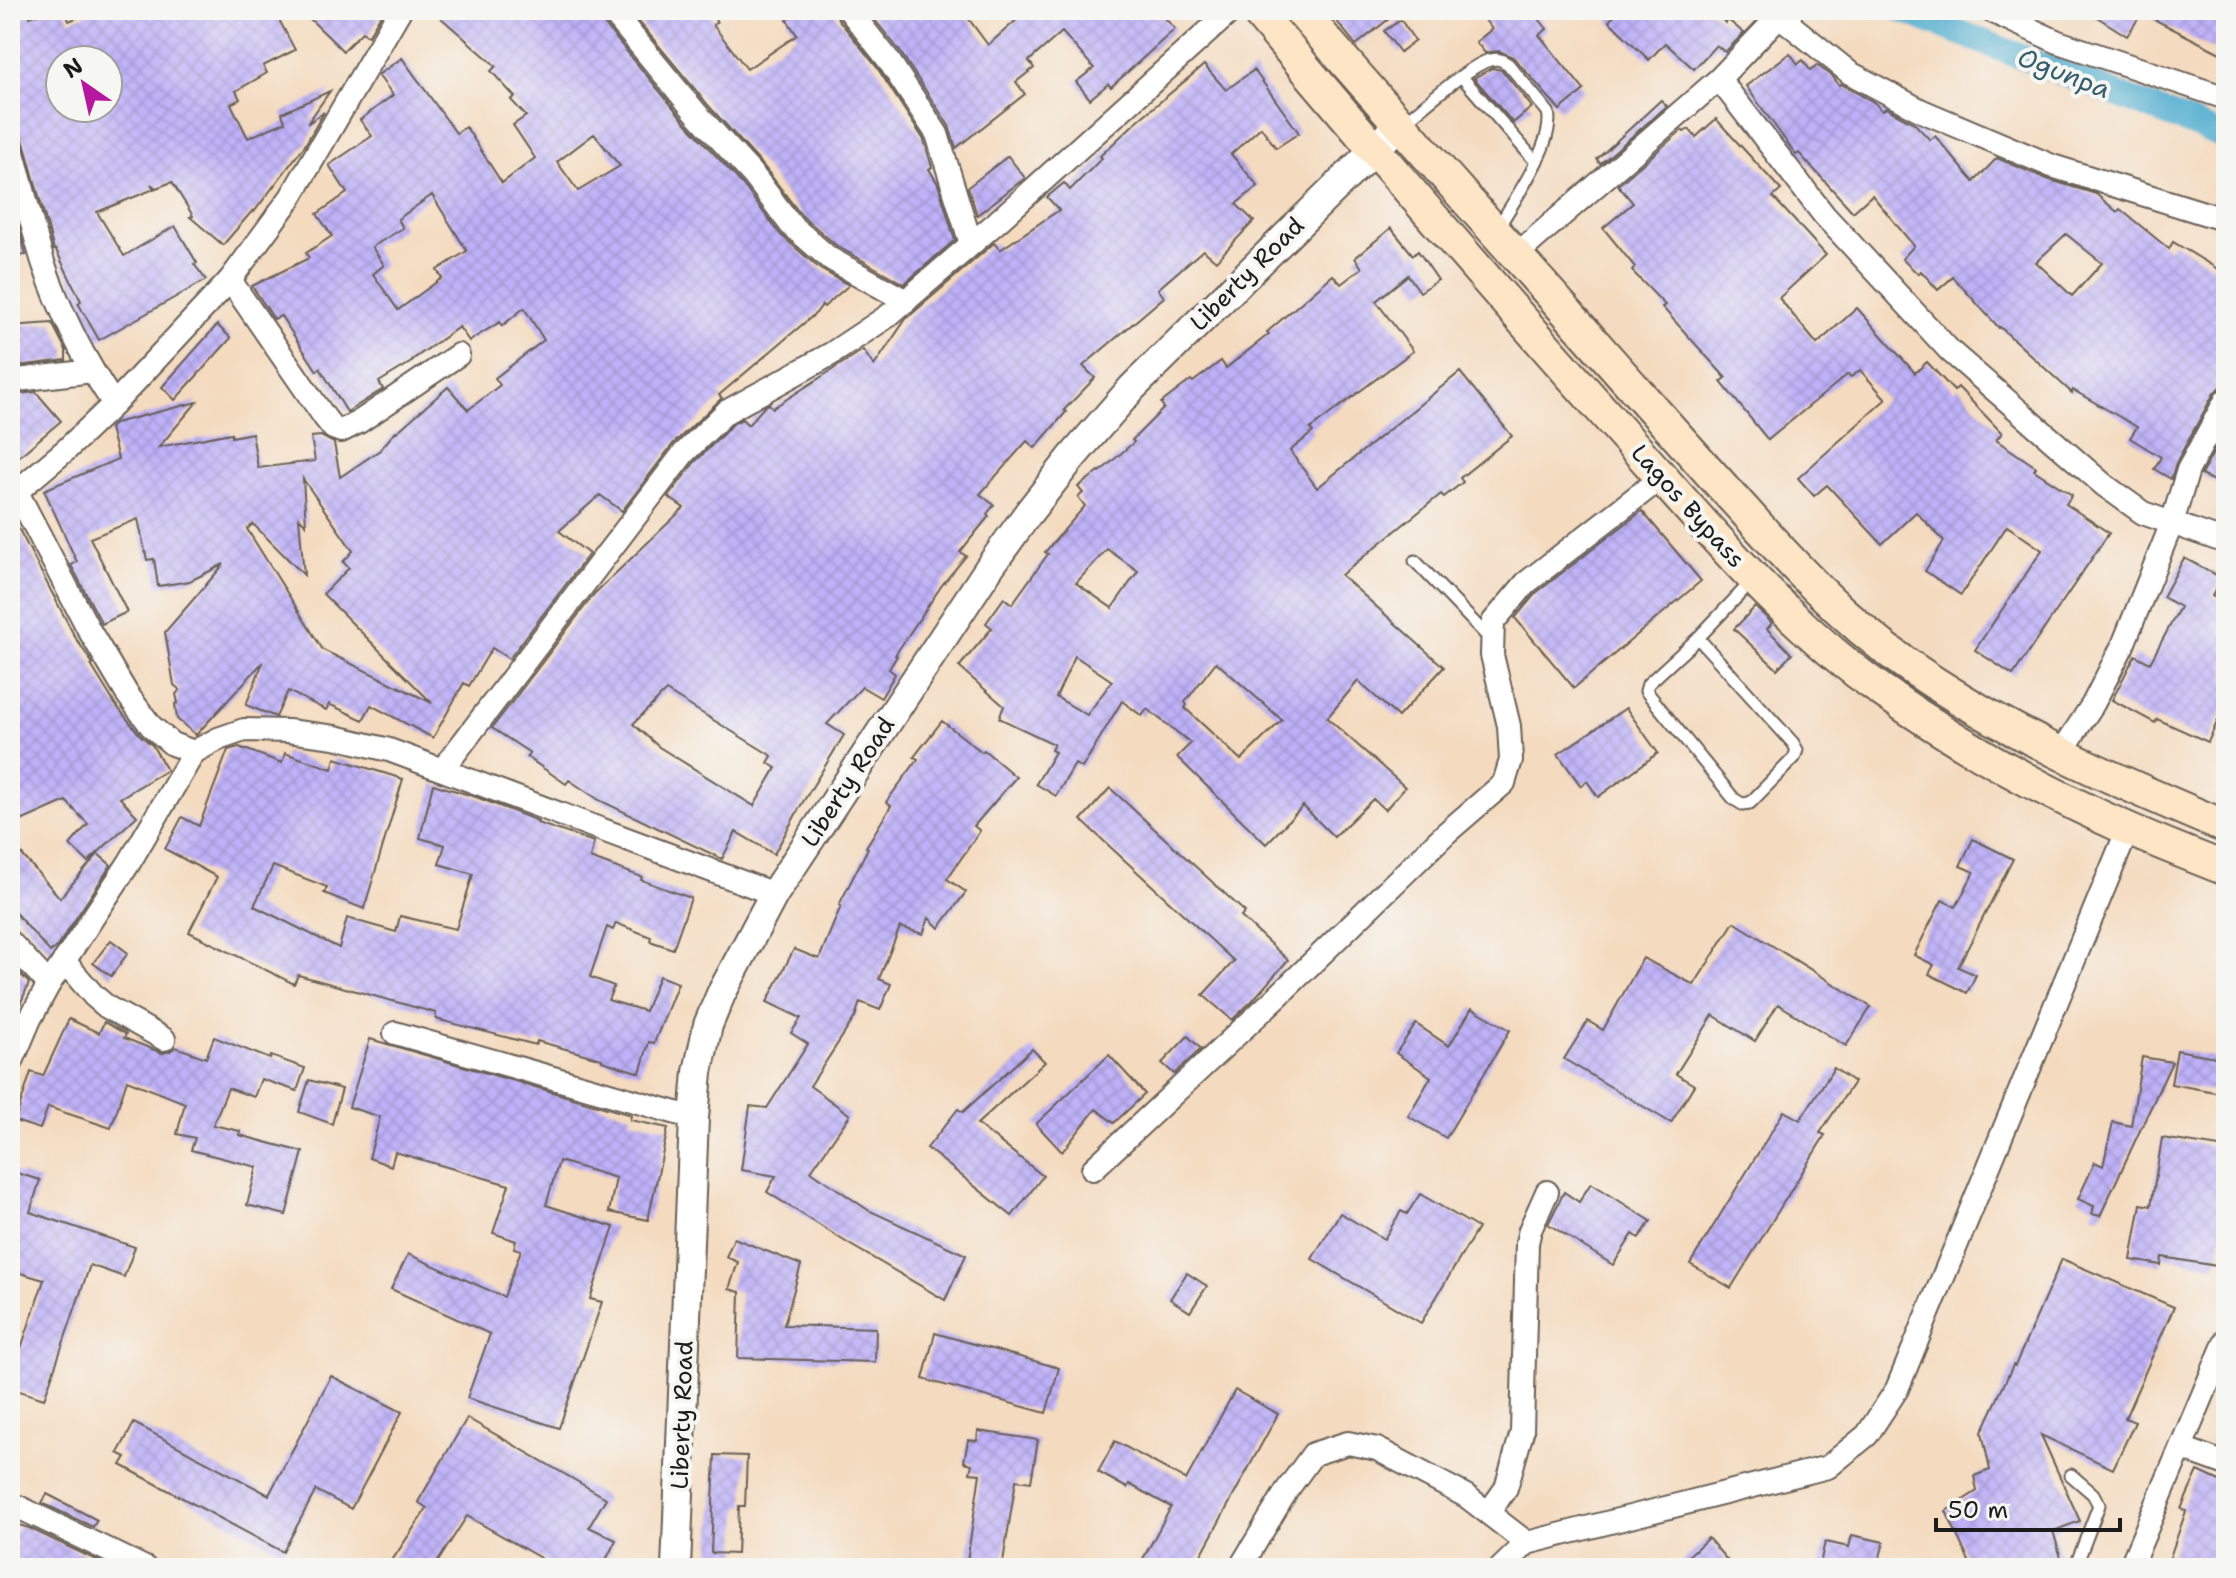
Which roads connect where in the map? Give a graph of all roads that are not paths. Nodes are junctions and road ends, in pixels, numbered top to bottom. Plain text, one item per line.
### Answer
1 (400, 10) edge
2 (611, 10) edge
3 (849, 10) edge
4 (1232, 10) edge
5 (1256, 10) edge
6 (1300, 10) edge
7 (1989, 10) edge
8 (1784, 14) edge
9 (1462, 77) junction
10 (1719, 79) junction
11 (2226, 98) edge
12 (1400, 125) junction
13 (10, 143) edge
14 (1373, 149) junction
15 (1536, 162) junction
16 (2226, 220) edge
17 (1506, 243) junction
18 (971, 244) junction
19 (230, 280) junction
20 (906, 301) junction
21 (458, 355) dead end
22 (92, 371) junction
23 (10, 381) edge
24 (2226, 400) edge
25 (114, 404) junction
26 (1662, 477) junction
27 (14, 495) edge
28 (2172, 523) junction
29 (2226, 542) edge
30 (1415, 561) dead end
31 (1754, 579) junction
32 (1698, 638) junction
33 (1492, 641) junction
34 (194, 752) junction
35 (2061, 753) junction
36 (443, 769) junction
37 (2226, 827) edge
38 (2128, 829) junction
39 (2226, 869) edge
40 (774, 894) junction
41 (10, 942) edge
42 (64, 961) junction
43 (49, 984) junction
44 (395, 1033) dead end
45 (164, 1039) dead end
46 (10, 1066) edge
47 (694, 1118) junction
48 (1093, 1169) dead end
49 (1547, 1192) dead end
50 (2226, 1340) edge
51 (2182, 1448) junction
52 (2226, 1464) edge
53 (2071, 1475) dead end
54 (10, 1503) edge
55 (1489, 1512) junction
56 (1527, 1543) junction
57 (145, 1568) edge
58 (676, 1568) edge
59 (1240, 1568) edge
60 (1501, 1568) edge
61 (2075, 1568) edge
62 (2130, 1568) edge

1 - 19 street
2 - 20 street
3 - 18 street
4 - 18 street
5 - 14 main road, Lagos Bypass
6 - 12 main road, Lagos Bypass
7 - 11 street
8 - 10 street
8 - 16 street
9 - 12 lane
9 - 15 lane
9 - 15 lane
10 - 17 street
10 - 28 street
12 - 14 street, Liberty Road
12 - 17 main road, Lagos Bypass
13 - 22 street
14 - 26 main road, Lagos Bypass
14 - 40 street, Liberty Road
15 - 17 lane
17 - 35 main road, Lagos Bypass
18 - 20 street
19 - 21 street
19 - 25 street
20 - 36 street
22 - 23 street
22 - 25 street
24 - 28 street
25 - 27 street
26 - 31 main road, Lagos Bypass
26 - 33 street
27 - 34 street
28 - 29 street
28 - 35 street
30 - 33 lane
31 - 32 lane
31 - 38 main road, Lagos Bypass
32 - 32 lane
33 - 48 street
34 - 36 street
34 - 42 street
35 - 37 main road, Lagos Bypass
36 - 40 street
38 - 39 main road, Lagos Bypass
38 - 56 street
40 - 47 street, Liberty Road
41 - 43 street
42 - 43 street
42 - 45 street
43 - 46 street
44 - 47 street
47 - 58 street, Liberty Road
49 - 55 street
50 - 51 street
51 - 52 street
51 - 62 street
53 - 61 lane
54 - 57 street
55 - 56 street
55 - 59 street
56 - 60 street

